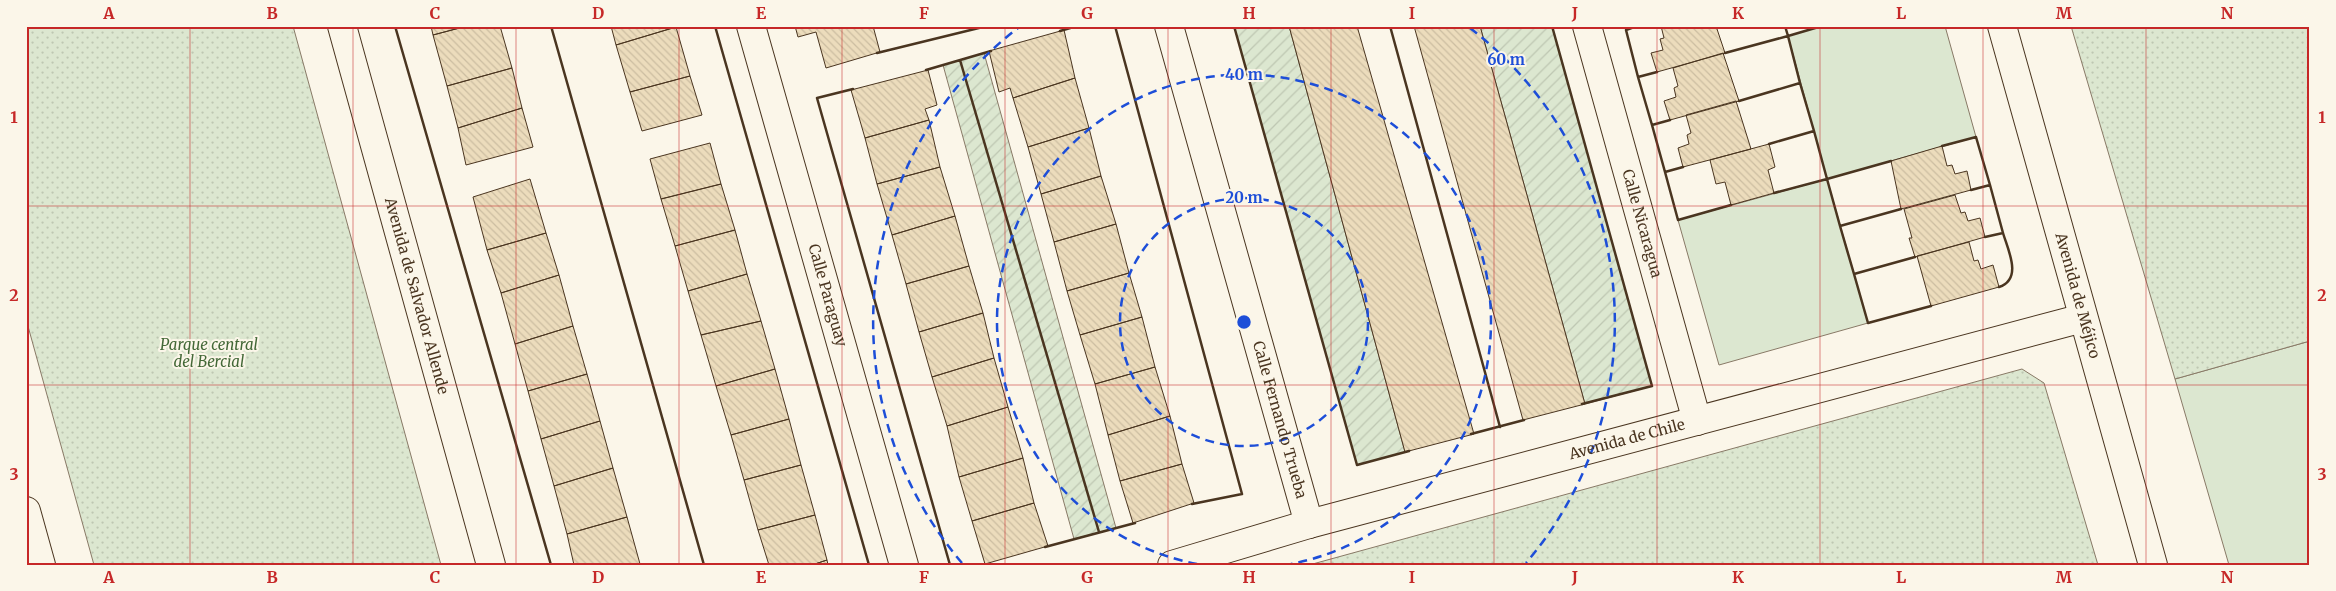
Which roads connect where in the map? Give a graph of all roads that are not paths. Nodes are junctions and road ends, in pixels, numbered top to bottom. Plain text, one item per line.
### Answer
1 (342, 26) edge
2 (751, 26) edge
3 (1169, 26) edge
4 (1586, 26) edge
5 (2002, 26) edge
6 (2083, 318) junction
7 (1697, 420) junction
8 (26, 512) edge
9 (1309, 524) junction
10 (41, 565) edge
11 (491, 565) edge
12 (904, 565) edge
13 (1172, 565) edge
14 (2153, 565) edge

1 - 11 street, Avenida de Salvador Allende
2 - 12 street, Calle Paraguay
3 - 9 street, Calle Fernando Trueba
4 - 7 street, Calle Nicaragua
5 - 6 street, Avenida de Méjico
6 - 7 street, Avenida de Chile
6 - 14 street, Avenida de Méjico
7 - 9 street, Avenida de Chile
8 - 10 street
9 - 13 street, Avenida de Chile

